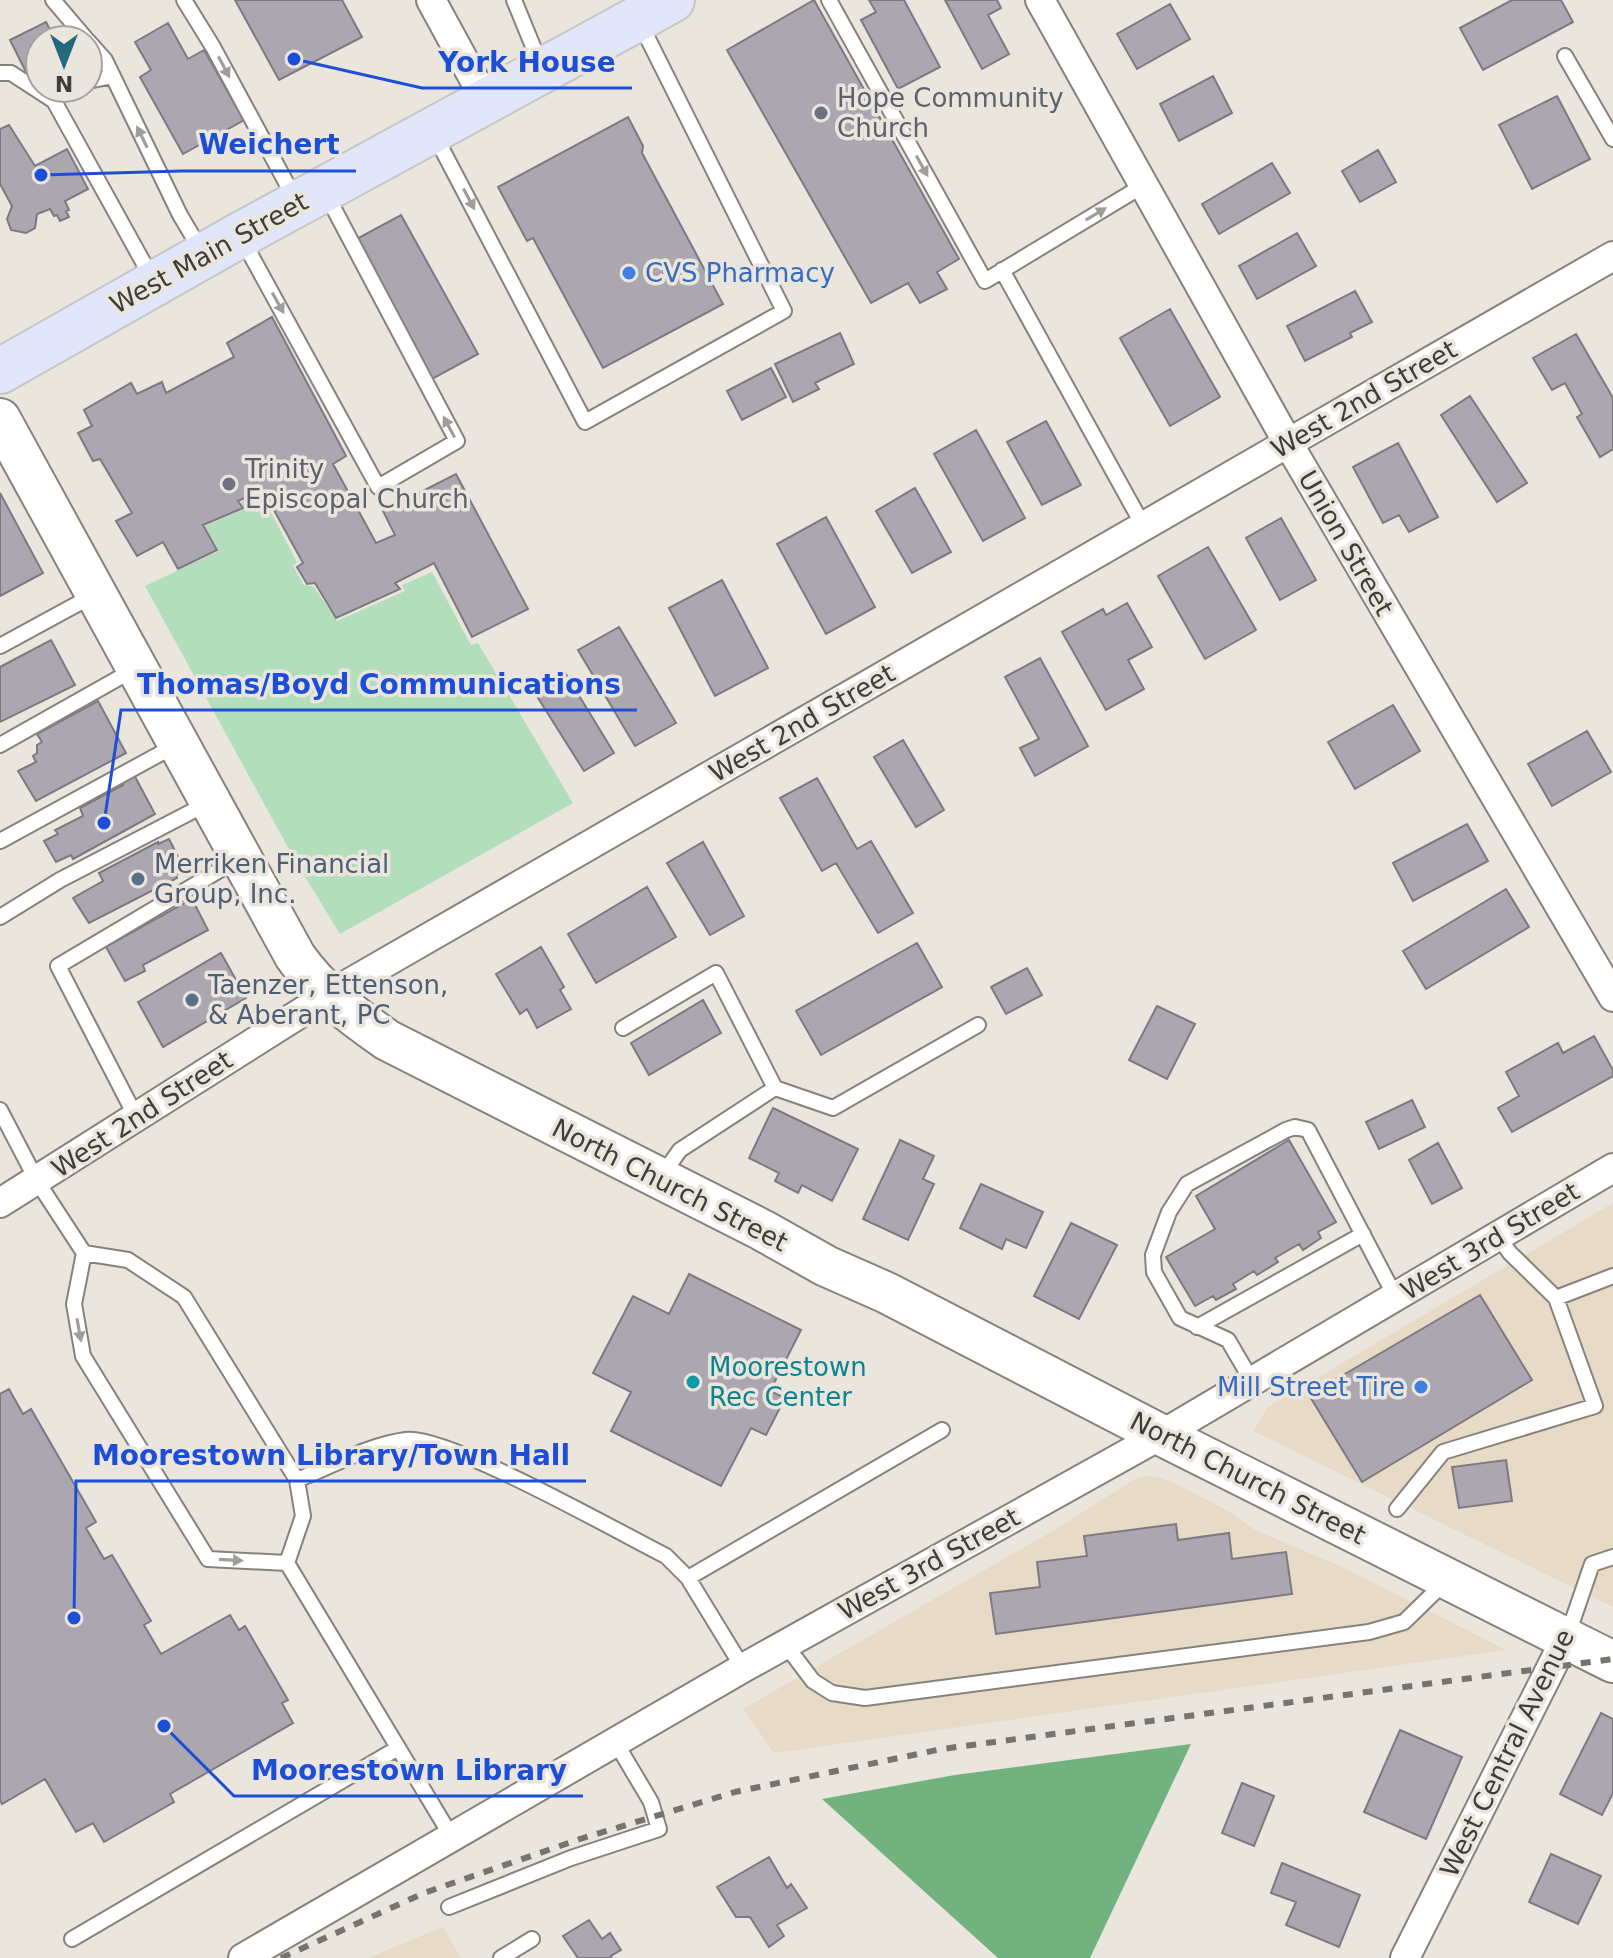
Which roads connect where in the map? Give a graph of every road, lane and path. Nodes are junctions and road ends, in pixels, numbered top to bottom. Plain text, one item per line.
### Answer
1 (53, 0) edge
2 (184, 0) edge
3 (431, 0) edge
4 (514, 0) edge
5 (829, 0) edge
6 (1040, 0) edge
7 (661, 5) edge
8 (74, 24) edge
9 (1565, 56) dead end
10 (104, 59) edge
11 (543, 70) junction
12 (0, 73) edge
13 (113, 76) junction
14 (104, 78) edge
15 (24, 80) edge
16 (486, 101) junction
17 (54, 104) edge
18 (432, 130) junction
19 (1613, 139) edge
20 (1144, 185) junction
21 (310, 196) junction
22 (222, 245) junction
23 (1613, 256) edge
24 (1002, 270) junction
25 (155, 283) junction
26 (0, 371) edge
27 (0, 419) edge
28 (1288, 443) junction
29 (1144, 527) junction
30 (96, 594) junction
31 (0, 646) edge
32 (137, 668) junction
33 (178, 743) junction
34 (0, 745) edge
35 (210, 802) junction
36 (0, 841) edge
37 (241, 858) junction
38 (0, 917) edge
39 (329, 995) junction
40 (1613, 997) edge
41 (978, 1025) dead end
42 (623, 1028) dead end
43 (775, 1088) junction
44 (0, 1110) edge
45 (136, 1117) junction
46 (1613, 1168) edge
47 (659, 1179) junction
48 (37, 1181) junction
49 (0, 1203) edge
50 (1363, 1234) junction
51 (1498, 1236) junction
52 (84, 1253) junction
53 (1613, 1276) edge
54 (1395, 1296) junction
55 (1556, 1298) junction
56 (1197, 1327) junction
57 (1252, 1381) junction
58 (942, 1430) dead end
59 (1161, 1435) junction
60 (297, 1480) junction
61 (1397, 1509) dead end
62 (1613, 1557) edge
63 (287, 1563) junction
64 (688, 1578) junction
65 (1448, 1579) junction
66 (1566, 1638) junction
67 (785, 1644) junction
68 (1613, 1662) edge
69 (743, 1668) junction
70 (616, 1743) junction
71 (398, 1748) junction
72 (453, 1839) junction
73 (449, 1907) dead end
74 (72, 1939) dead end
75 (532, 1939) dead end
76 (243, 1958) edge
77 (501, 1958) edge
78 (1405, 1958) edge

1 - 8 lane
2 -> 21 lane
3 - 16 street
4 - 11 lane
5 -> 24 lane
6 - 20 street, Union Street
7 - 11 main road, West Main Street
18 -> 7 lane
9 - 19 lane
10 - 13 lane
11 - 16 main road, West Main Street
12 - 15 lane
13 - 14 lane
22 -> 13 lane
16 - 18 main road, West Main Street
17 - 25 lane
18 - 21 main road, West Main Street
24 -> 20 lane
20 - 28 street, Union Street
21 - 22 main road, West Main Street
22 -> 21 lane
22 - 25 main road, West Main Street
23 - 28 street, West 2nd Street
24 - 29 lane
25 - 26 main road, West Main Street
27 - 30 main road, North Church Street
28 - 29 street, West 2nd Street
28 - 40 street, Union Street
29 - 39 street, West 2nd Street
30 - 31 lane
30 - 32 main road, North Church Street
32 - 33 main road, North Church Street
32 - 34 lane
33 - 35 main road, North Church Street
33 - 36 lane
35 - 37 main road, North Church Street
35 - 38 lane
37 - 39 main road, North Church Street
37 - 45 lane
39 - 45 street, West 2nd Street
39 - 47 main road, North Church Street
41 - 43 lane
42 - 43 lane
43 - 47 lane
44 - 48 lane
45 - 48 street, West 2nd Street
46 - 51 street, West 3rd Street
47 - 59 main road, North Church Street
48 - 49 street, West 2nd Street
48 - 52 lane
50 - 54 lane
50 - 56 lane
50 - 56 lane
51 - 54 street, West 3rd Street
51 - 55 lane
52 - 60 lane
52 -> 63 lane
53 - 55 lane
54 - 57 street, West 3rd Street
55 - 61 lane
56 - 57 lane
57 - 59 street, West 3rd Street
58 - 64 lane
59 - 65 main road, North Church Street
59 - 67 street, West 3rd Street
60 - 63 lane
60 - 64 lane
62 - 66 lane, West Central Avenue
63 - 71 lane
64 - 69 lane
65 - 66 main road, North Church Street
65 - 67 lane
66 - 68 main road, North Church Street
66 - 78 street, West Central Avenue
67 - 69 street, West 3rd Street
69 - 70 street, West 3rd Street
70 - 72 street, West 3rd Street
70 - 73 lane
71 - 72 lane
71 - 74 lane
72 - 76 street, West 3rd Street
75 - 77 lane

